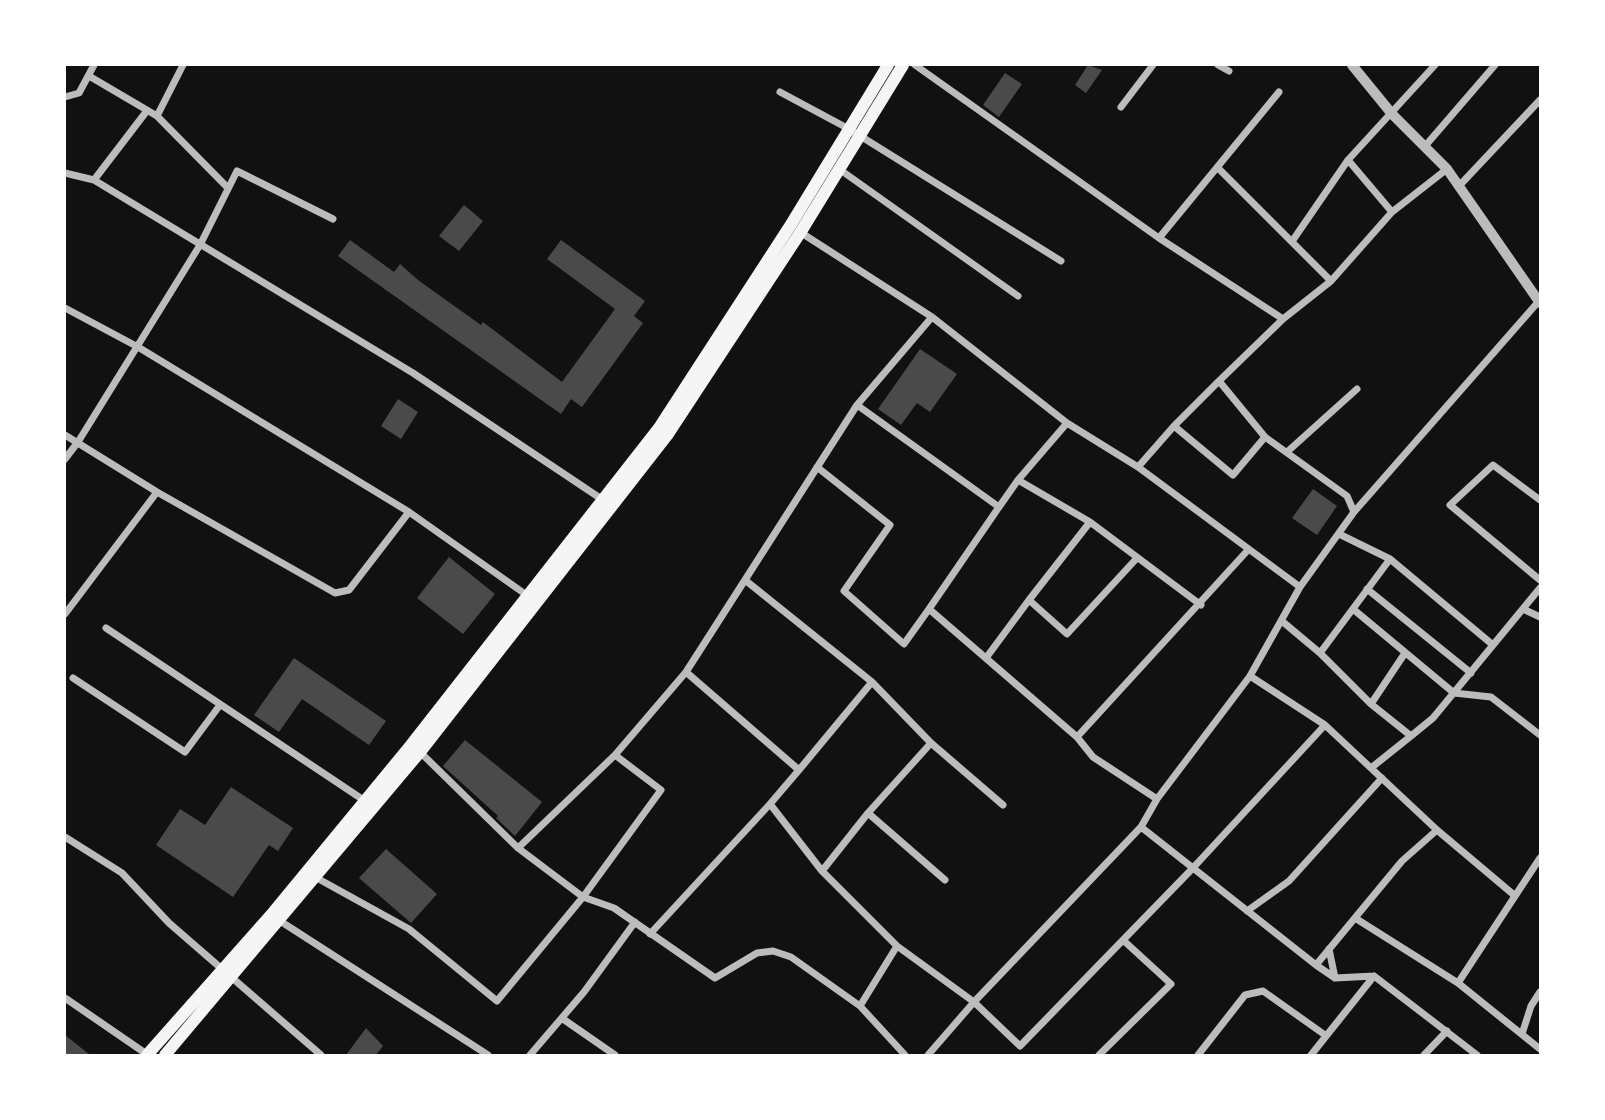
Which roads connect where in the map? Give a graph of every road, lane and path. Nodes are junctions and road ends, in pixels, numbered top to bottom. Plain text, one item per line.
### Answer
1 (94, 65) edge
2 (183, 65) edge
3 (888, 65) edge
4 (903, 65) edge
5 (915, 65) edge
6 (1153, 65) edge
7 (1218, 65) edge
8 (1352, 65) edge
9 (1434, 65) edge
10 (1495, 65) edge
11 (1229, 71) dead end
12 (89, 76) junction
13 (780, 92) dead end
14 (1279, 92) dead end
15 (65, 97) edge
16 (1540, 100) edge
17 (1121, 107) dead end
18 (1533, 108) junction
19 (146, 112) junction
20 (1392, 114) junction
21 (1540, 115) edge
22 (157, 116) junction
23 (854, 132) junction
24 (1426, 145) junction
25 (1348, 160) junction
26 (1218, 168) junction
27 (839, 169) junction
28 (1447, 169) junction
29 (67, 174) edge
30 (94, 180) junction
31 (65, 183) edge
32 (1459, 186) junction
33 (227, 187) junction
34 (1392, 212) junction
35 (333, 219) dead end
36 (795, 229) junction
37 (1159, 238) junction
38 (1293, 240) junction
39 (200, 245) junction
40 (1061, 261) dead end
41 (1331, 281) junction
42 (1018, 296) dead end
43 (1540, 302) edge
44 (65, 308) edge
45 (932, 317) junction
46 (1283, 318) junction
47 (138, 347) junction
48 (1219, 381) junction
49 (1357, 389) dead end
50 (857, 405) junction
51 (1067, 423) junction
52 (1174, 426) junction
53 (65, 435) edge
54 (1265, 437) junction
55 (78, 442) junction
56 (1287, 452) junction
57 (65, 459) edge
58 (817, 467) junction
59 (1139, 467) junction
60 (1018, 480) junction
61 (157, 492) junction
62 (603, 500) junction
63 (1540, 500) edge
64 (999, 507) junction
65 (409, 512) junction
66 (1354, 512) junction
67 (1090, 522) junction
68 (1339, 534) junction
69 (1248, 550) junction
70 (1137, 558) junction
71 (1390, 559) junction
72 (745, 580) junction
73 (1540, 580) edge
74 (1300, 587) junction
75 (1540, 588) edge
76 (1367, 590) junction
77 (528, 596) junction
78 (1029, 600) junction
79 (1201, 605) junction
80 (929, 609) junction
81 (1353, 609) junction
82 (1523, 609) junction
83 (65, 614) edge
84 (1540, 617) edge
85 (1283, 622) junction
86 (106, 628) dead end
87 (1493, 645) junction
88 (1320, 653) junction
89 (1405, 653) junction
90 (986, 658) junction
91 (686, 672) junction
92 (1471, 673) junction
93 (1250, 676) junction
94 (73, 678) dead end
95 (872, 682) junction
96 (1454, 693) junction
97 (1371, 704) junction
98 (220, 705) junction
99 (1325, 725) junction
100 (1540, 735) edge
101 (1411, 736) junction
102 (1077, 737) junction
103 (931, 743) junction
104 (420, 752) junction
105 (615, 755) junction
106 (1371, 768) junction
107 (799, 770) junction
108 (1382, 778) junction
109 (1157, 799) junction
110 (365, 801) junction
111 (770, 804) junction
112 (1003, 805) dead end
113 (868, 813) junction
114 (1141, 827) junction
115 (1437, 830) junction
116 (65, 837) edge
117 (518, 848) junction
118 (1540, 858) edge
119 (1192, 869) junction
120 (822, 872) junction
121 (315, 877) junction
122 (944, 880) dead end
123 (1514, 895) junction
124 (583, 897) junction
125 (1247, 911) junction
126 (275, 918) junction
127 (1355, 918) junction
128 (635, 922) junction
129 (650, 933) junction
130 (1124, 940) junction
131 (897, 946) junction
132 (1329, 949) junction
133 (1316, 965) junction
134 (228, 972) junction
135 (1374, 976) junction
136 (1335, 978) junction
137 (1458, 984) junction
138 (1540, 992) edge
139 (65, 998) edge
140 (974, 1002) junction
141 (860, 1006) junction
142 (563, 1019) junction
143 (1447, 1031) junction
144 (1522, 1034) junction
145 (1325, 1035) junction
146 (1540, 1049) edge
147 (147, 1055) edge
148 (165, 1055) edge
149 (321, 1055) edge
150 (488, 1055) edge
151 (530, 1055) edge
152 (615, 1055) edge
153 (905, 1055) edge
154 (928, 1055) edge
155 (1099, 1055) edge
156 (1198, 1055) edge
157 (1311, 1055) edge
158 (1424, 1055) edge
159 (1477, 1055) edge

1 - 12 street
2 - 22 street
3 - 23 main road
4 - 23 main road
5 - 37 street
6 - 17 street
7 - 11 street
8 - 20 street
9 - 20 street
10 - 24 street
12 - 15 street
12 - 19 street
13 - 23 street
14 - 26 street
16 - 18 street
18 - 21 street
18 - 32 street
19 - 22 street
19 - 30 street
20 - 24 street
20 - 25 street
22 - 33 street
23 - 27 main road
23 - 36 main road
23 - 40 street
24 - 28 street
25 - 34 street
25 - 38 street
26 - 37 street
26 - 38 street
27 - 36 main road
27 - 42 street
28 - 32 street
28 - 34 street
29 - 30 street
29 - 31 street
30 - 39 street
32 - 43 street
33 - 35 street
33 - 39 street
34 - 41 street
36 - 45 street
36 - 62 main road
36 - 104 main road
37 - 46 street
38 - 41 street
39 - 47 street
39 - 62 street
41 - 46 street
43 - 66 street
44 - 47 street
45 - 50 street
45 - 51 street
46 - 48 street
47 - 55 street
47 - 65 street
48 - 52 street
48 - 54 street
49 - 56 street
50 - 58 street
50 - 64 street
51 - 59 street
51 - 60 street
52 - 54 street
52 - 59 street
53 - 55 street
54 - 56 street
55 - 57 street
55 - 61 street
56 - 66 street
58 - 72 street
58 - 80 street
59 - 69 street
60 - 64 street
60 - 67 street
61 - 65 street
61 - 83 street
62 - 77 main road
63 - 73 street
64 - 80 street
65 - 77 street
66 - 68 street
67 - 70 street
67 - 78 street
68 - 71 street
68 - 74 street
69 - 74 street
69 - 79 street
70 - 78 street
70 - 79 street
71 - 76 street
71 - 87 street
72 - 91 street
72 - 95 street
74 - 85 street
75 - 82 street
76 - 81 street
76 - 92 street
77 - 110 main road
78 - 90 street
79 - 102 street
80 - 90 street
81 - 88 street
81 - 89 street
82 - 84 street
82 - 87 street
85 - 88 street
85 - 93 street
86 - 98 street
87 - 92 street
88 - 97 street
89 - 96 street
89 - 97 street
90 - 102 street
91 - 105 street
91 - 107 street
92 - 96 street
93 - 99 street
93 - 109 street
94 - 98 street
95 - 103 street
95 - 107 street
96 - 100 street
96 - 101 street
97 - 101 street
98 - 110 street
99 - 106 street
99 - 119 street
101 - 106 street
102 - 109 street
103 - 112 street
103 - 113 street
104 - 117 street
104 - 121 main road
105 - 117 street
105 - 124 street
106 - 108 street
107 - 111 street
108 - 115 street
108 - 125 street
109 - 114 street
110 - 126 main road
111 - 120 street
111 - 129 street
113 - 120 street
113 - 122 street
114 - 119 street
114 - 140 street
115 - 123 street
115 - 127 street
116 - 134 street
117 - 124 street
118 - 123 street
119 - 125 street
119 - 130 street
120 - 131 street
121 - 124 street
121 - 126 main road
123 - 137 street
124 - 128 street
125 - 133 street
126 - 134 main road
126 - 150 street
127 - 132 street
127 - 137 street
128 - 129 street
128 - 142 street
129 - 141 street
130 - 140 street
130 - 155 street
131 - 140 street
131 - 141 street
132 - 133 street
132 - 136 street
133 - 136 street
134 - 147 main road
134 - 148 main road
134 - 149 street
135 - 136 street
135 - 143 street
135 - 145 street
137 - 144 street
138 - 144 street
139 - 147 street
140 - 154 street
141 - 153 street
142 - 151 street
142 - 152 street
143 - 158 street
143 - 159 street
144 - 146 street
145 - 156 street
145 - 157 street

